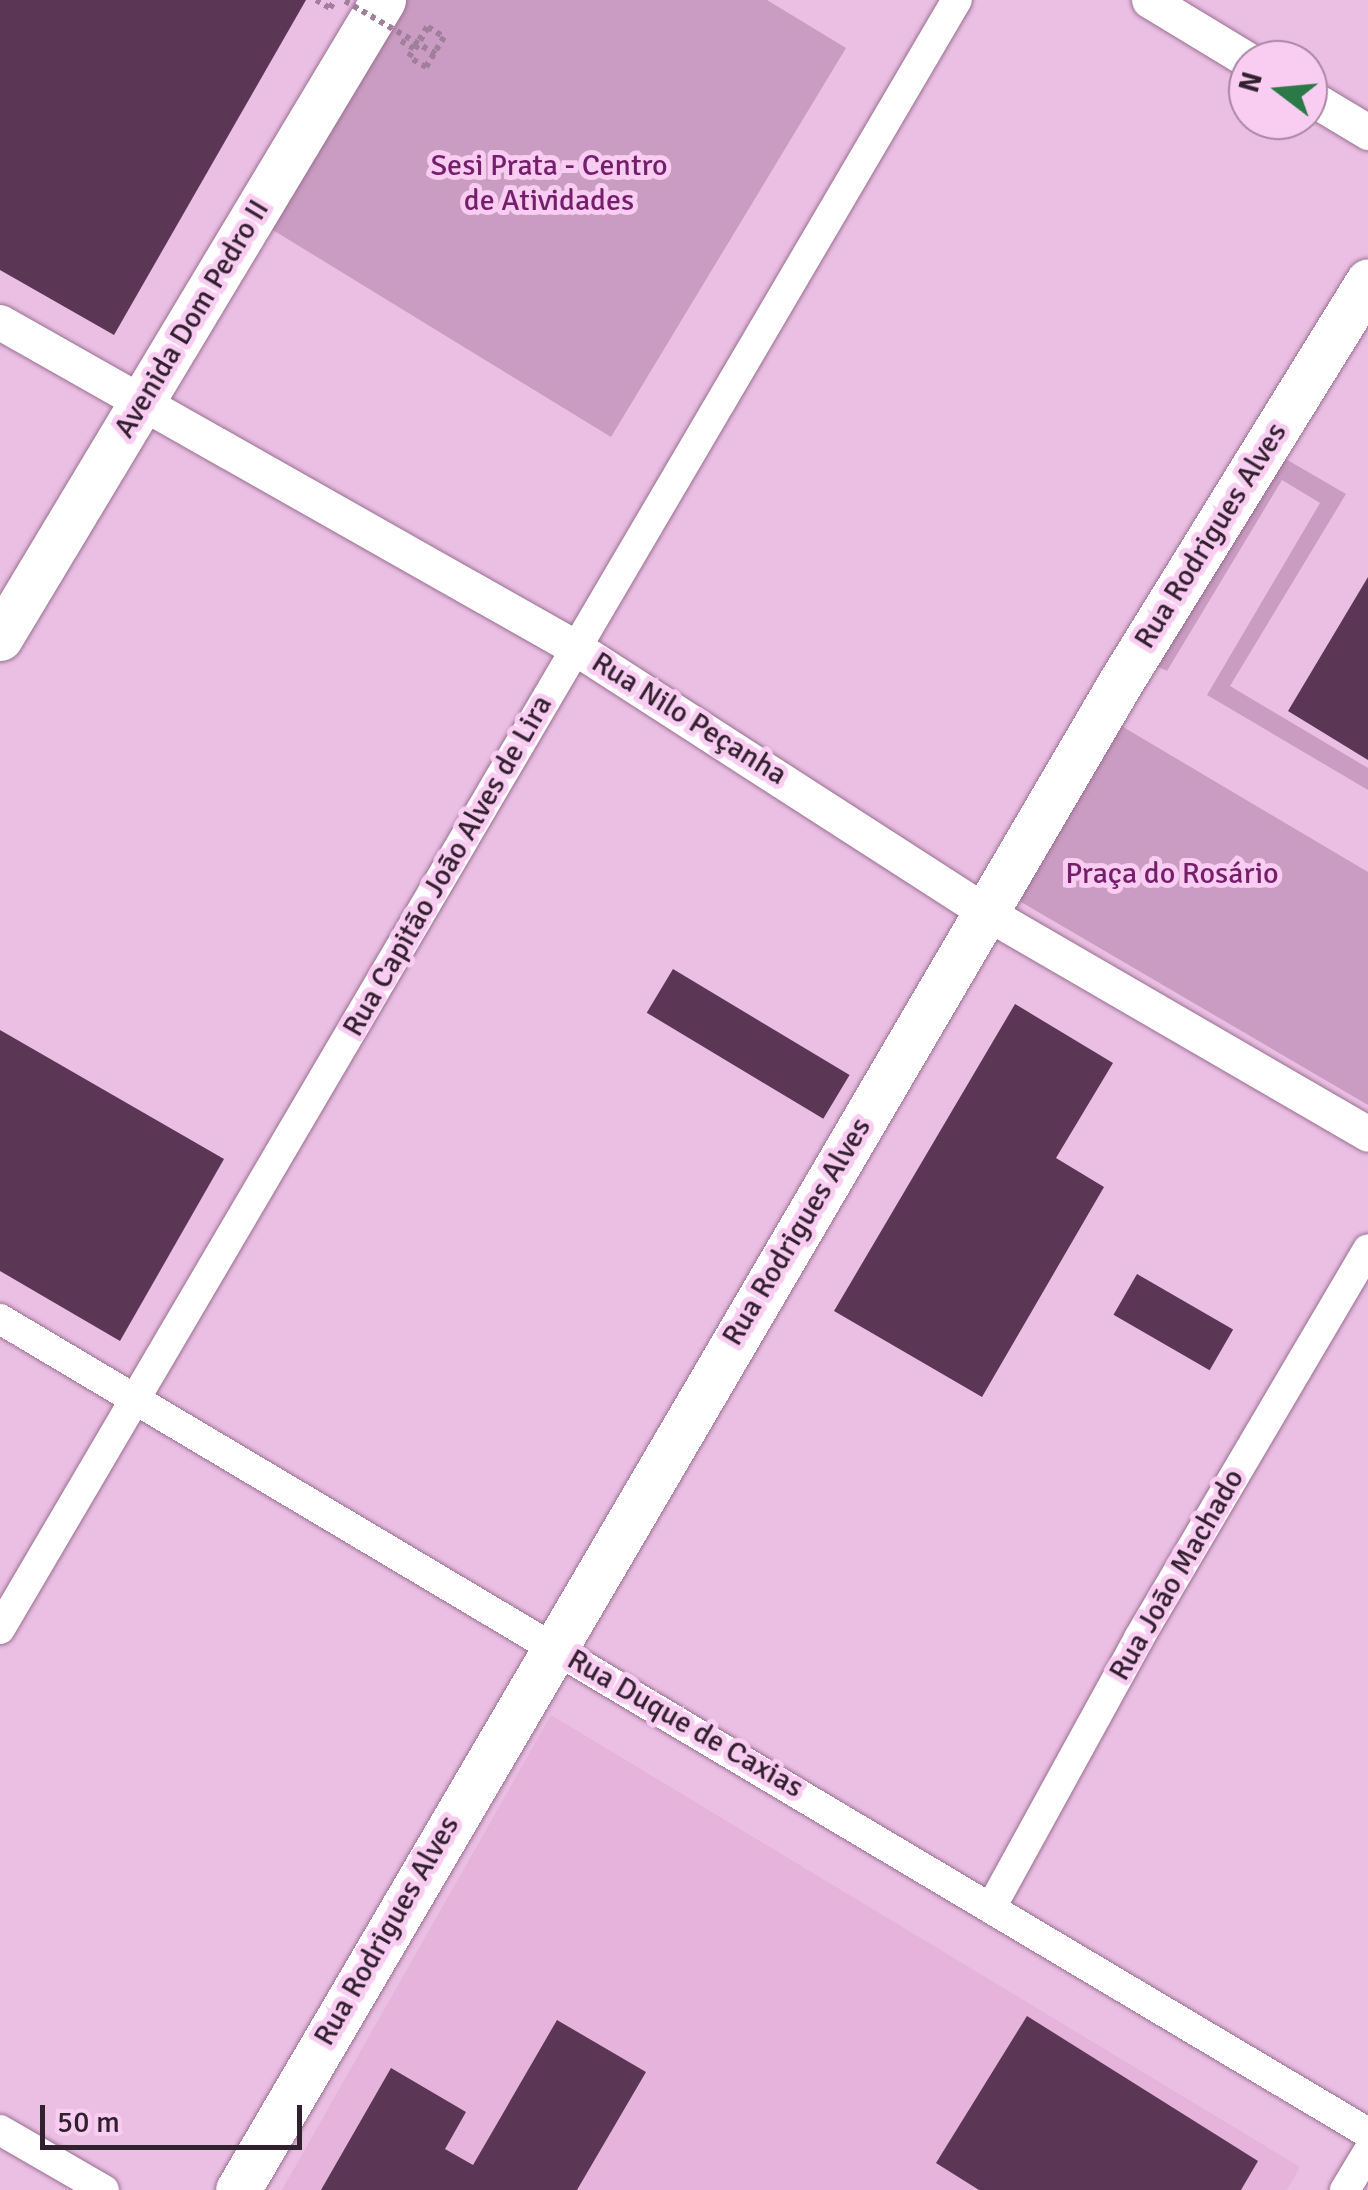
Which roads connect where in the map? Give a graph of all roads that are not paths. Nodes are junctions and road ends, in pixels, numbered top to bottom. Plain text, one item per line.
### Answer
1 (383, 0) edge
2 (957, 0) edge
3 (1149, 0) edge
4 (1228, 48) edge
5 (1328, 108) edge
6 (1368, 132) edge
7 (1368, 281) edge
8 (0, 322) edge
9 (145, 400) junction
10 (0, 638) edge
11 (576, 648) junction
12 (987, 912) junction
13 (1368, 1134) edge
14 (1368, 1249) edge
15 (0, 1319) edge
16 (139, 1398) junction
17 (0, 1629) edge
18 (552, 1645) junction
19 (993, 1904) junction
20 (0, 2130) edge
21 (1368, 2133) edge
22 (1368, 2152) edge
23 (104, 2190) edge
24 (238, 2190) edge
25 (1345, 2190) edge

1 - 9 main road, Avenida Dom Pedro II
2 - 11 street, Rua Capitão João Alves de Lira
3 - 4 street
5 - 6 street
7 - 12 main road, Rua Rodrigues Alves
8 - 9 street, Rua Nilo Peçanha
9 - 10 main road, Avenida Dom Pedro II
9 - 11 street, Rua Nilo Peçanha
11 - 12 street, Rua Nilo Peçanha
11 - 16 street, Rua Capitão João Alves de Lira
12 - 13 street, Rua Nilo Peçanha
12 - 18 main road, Rua Rodrigues Alves
14 - 19 street, Rua João Machado
15 - 16 street, Rua Duque de Caxias
16 - 17 street, Rua Capitão João Alves de Lira
16 - 18 street, Rua Duque de Caxias
18 - 19 street, Rua Duque de Caxias
18 - 24 main road, Rua Rodrigues Alves
19 - 21 street, Rua Duque de Caxias
20 - 23 street
22 - 25 street

